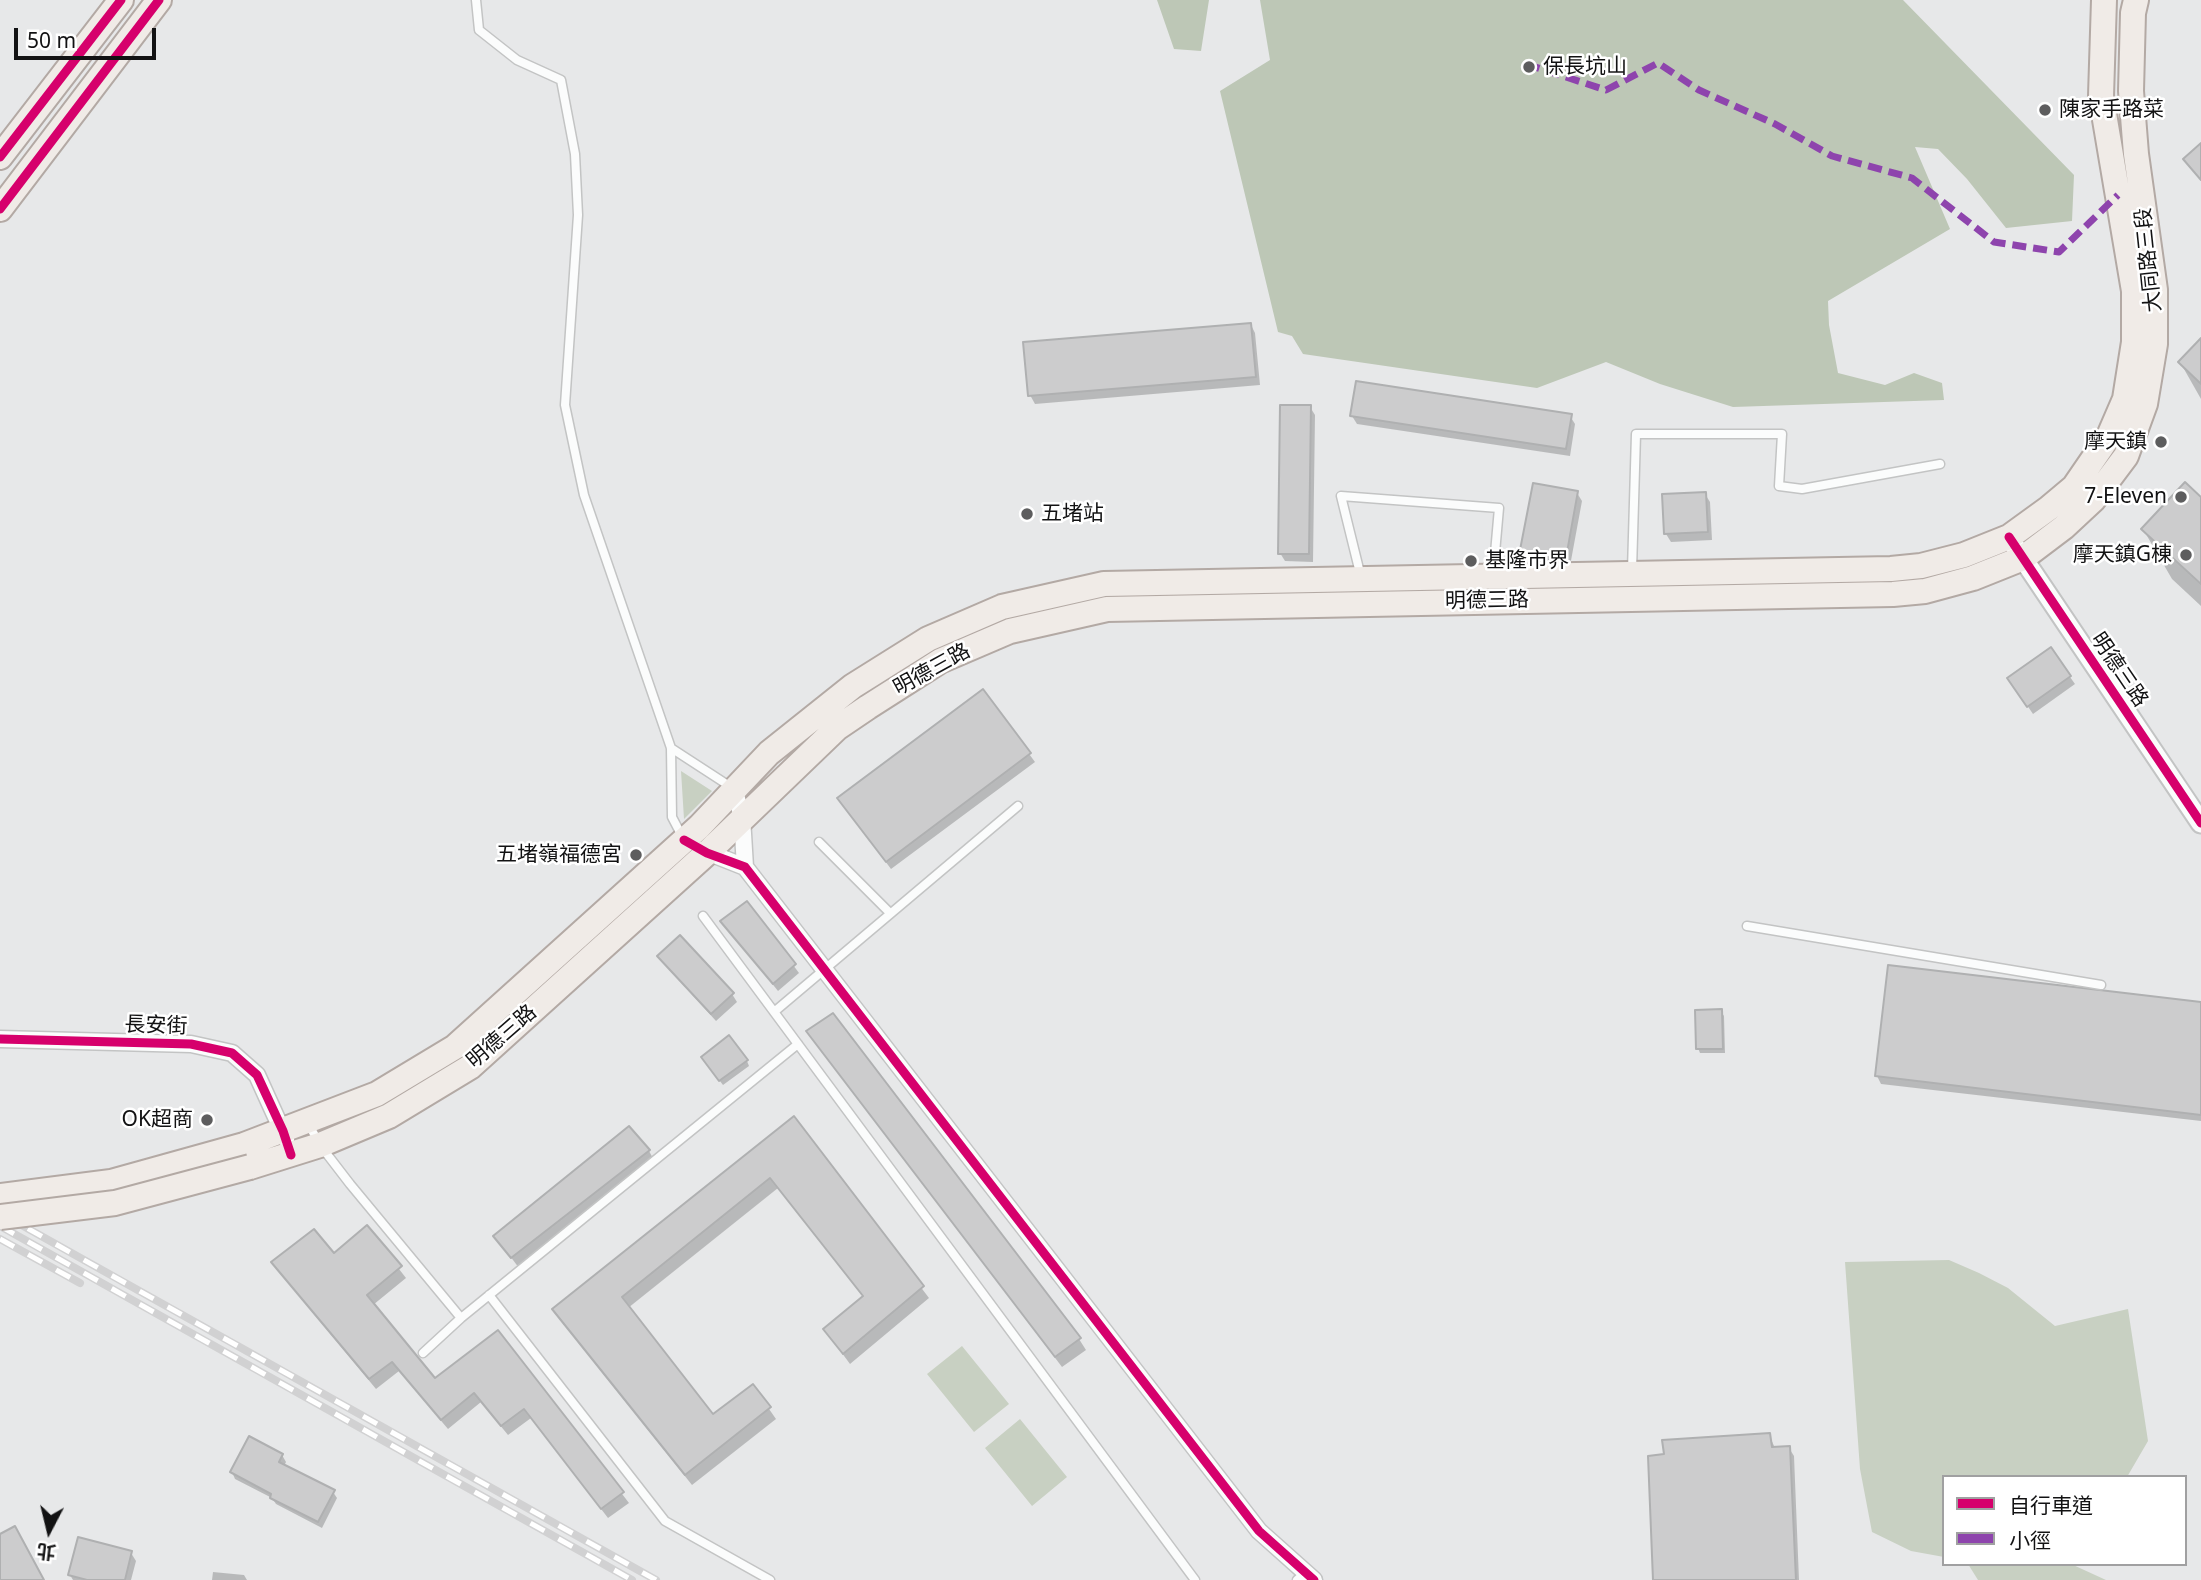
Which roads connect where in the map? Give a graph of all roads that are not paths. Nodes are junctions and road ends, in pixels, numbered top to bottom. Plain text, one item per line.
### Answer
1 (121, 0) edge
2 (159, 0) edge
3 (476, 0) edge
4 (2116, 4) edge
5 (0, 157) edge
6 (0, 209) edge
7 (1940, 464) dead end
8 (2009, 537) junction
9 (1495, 553) dead end
10 (2023, 558) junction
11 (1632, 574) junction
12 (1361, 578) junction
13 (1361, 603) junction
14 (671, 748) junction
15 (734, 788) junction
16 (1018, 806) dead end
17 (742, 817) junction
18 (2201, 823) edge
19 (684, 840) junction
20 (819, 842) dead end
21 (707, 853) junction
22 (745, 867) junction
23 (890, 913) junction
24 (703, 916) dead end
25 (1747, 926) dead end
26 (825, 970) junction
27 (2101, 985) dead end
28 (774, 1012) junction
29 (0, 1039) edge
30 (798, 1044) junction
31 (308, 1122) junction
32 (283, 1131) junction
33 (320, 1145) junction
34 (291, 1155) junction
35 (247, 1156) junction
36 (0, 1196) edge
37 (0, 1217) edge
38 (489, 1295) junction
39 (461, 1318) junction
40 (423, 1353) dead end
41 (1305, 1578) edge
42 (770, 1580) edge
43 (1195, 1580) edge

1 - 5 main road
2 - 6 main road
3 - 14 lane
4 - 8 main road, 大同路三段
4 - 10 main road, 大同路三段
7 - 11 lane
8 - 10 street, 明德三路
8 - 11 main road, 明德三路
9 - 12 lane
10 - 13 main road, 明德三路
10 - 18 street, 明德三路
11 - 12 main road, 明德三路
12 - 13 main road
12 - 15 main road, 明德三路
13 - 17 main road, 明德三路
14 - 15 lane
14 - 19 lane
15 - 17 street
15 - 19 main road, 明德三路
16 - 23 lane
17 - 21 main road, 明德三路
17 - 22 street
19 - 21 street
19 - 31 main road, 明德三路
20 - 23 lane
21 - 22 street
21 - 33 main road, 明德三路
22 - 26 street
23 - 26 lane
24 - 28 lane
25 - 27 lane
26 - 28 lane
26 - 41 street
28 - 30 lane
29 - 32 street, 長安街
30 - 38 lane
30 - 43 lane
31 - 32 main road, 明德三路
31 - 33 lane
32 - 34 street, 長安街
32 - 35 main road, 明德三路
33 - 34 main road, 明德三路
33 - 39 lane
34 - 35 main road, 明德三路
35 - 36 main road, 明德三路
35 - 37 main road, 明德三路, bridge
38 - 39 lane
38 - 42 lane
39 - 40 lane

